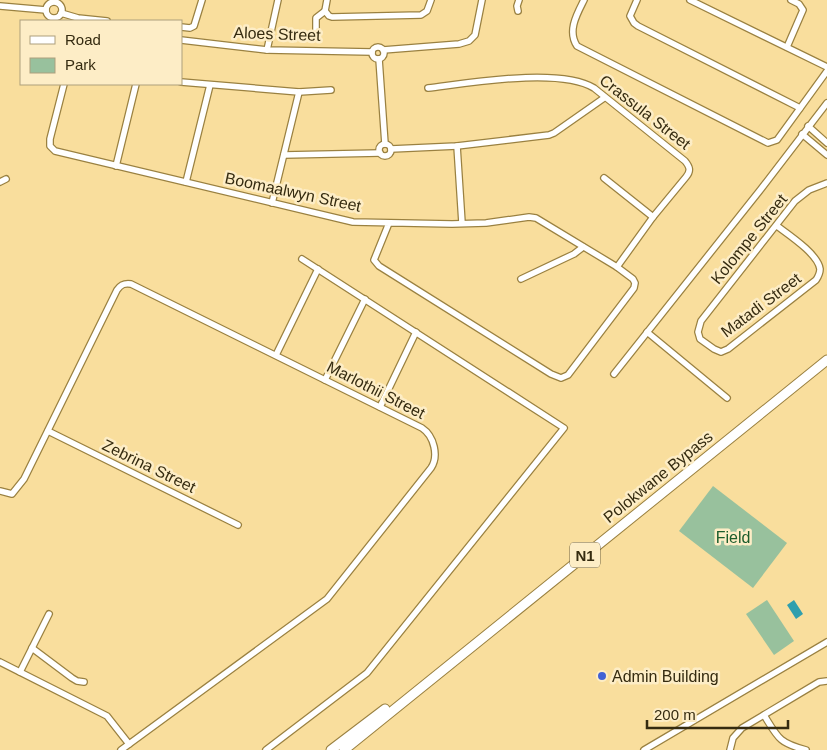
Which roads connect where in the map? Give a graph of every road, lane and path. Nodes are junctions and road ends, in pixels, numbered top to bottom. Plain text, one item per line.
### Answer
1 (202, 0) edge
2 (278, 0) edge
3 (327, 0) edge
4 (431, 0) edge
5 (482, 0) edge
6 (518, 0) edge
7 (584, 0) edge
8 (636, 0) edge
9 (690, 0) edge
10 (791, 0) edge
11 (55, 1) edge
12 (0, 6) edge
13 (46, 10) junction
14 (518, 12) dead end
15 (61, 13) junction
16 (326, 13) junction
17 (81, 20) edge
18 (182, 27) edge
19 (316, 38) dead end
20 (182, 40) edge
21 (787, 47) junction
22 (267, 50) junction
23 (384, 50) junction
24 (372, 52) junction
25 (379, 59) junction
26 (827, 69) edge
27 (182, 82) edge
28 (210, 84) junction
29 (64, 85) edge
30 (136, 85) edge
31 (428, 88) dead end
32 (331, 90) dead end
33 (299, 92) junction
34 (604, 98) junction
35 (827, 103) edge
36 (800, 108) junction
37 (808, 126) junction
38 (802, 134) junction
39 (827, 143) edge
40 (385, 144) junction
41 (457, 146) junction
42 (391, 149) junction
43 (380, 153) junction
44 (284, 155) junction
45 (827, 155) edge
46 (116, 166) junction
47 (604, 178) dead end
48 (186, 182) junction
49 (825, 186) edge
50 (272, 203) junction
51 (653, 217) junction
52 (389, 223) junction
53 (462, 223) junction
54 (777, 226) junction
55 (583, 247) junction
56 (302, 258) dead end
57 (617, 267) junction
58 (318, 269) junction
59 (521, 279) dead end
60 (365, 299) junction
61 (700, 321) joint
62 (416, 332) junction
63 (646, 332) junction
64 (276, 355) junction
65 (827, 360) edge
66 (614, 374) dead end
67 (326, 380) junction
68 (727, 398) dead end
69 (380, 407) junction
70 (48, 430) junction
71 (0, 491) edge
72 (238, 525) dead end
73 (50, 614) dead end
74 (827, 642) edge
75 (32, 648) junction
76 (0, 662) edge
77 (20, 672) junction
78 (827, 681) edge
79 (84, 682) dead end
80 (404, 700) junction
81 (764, 715) junction
82 (129, 744) junction
83 (121, 750) edge
84 (266, 750) edge
85 (331, 750) edge
86 (344, 750) edge
87 (644, 750) edge
88 (730, 750) edge
89 (806, 750) edge

1 - 18 street
2 - 22 street
3 - 16 street
4 - 16 street
5 - 23 street
6 - 14 street
7 - 36 street
8 - 36 street
9 - 21 street
10 - 21 street
11 - 13 street
11 - 15 street
12 - 13 street
13 - 15 street
15 - 17 street
16 - 19 street
20 - 22 street, Aloes Street
21 - 26 street
22 - 24 street, Aloes Street
23 - 24 street
23 - 25 street
24 - 25 street
25 - 40 street
26 - 36 street
27 - 28 street
28 - 33 street
28 - 48 street
29 - 46 street, Boomaalwyn Street
30 - 46 street
31 - 34 street, Crassula Street
32 - 33 street
33 - 44 street
34 - 41 street
34 - 51 street, Crassula Street
35 - 37 street
37 - 38 street
37 - 39 street
38 - 45 street
38 - 63 street
40 - 42 street
40 - 43 street
41 - 42 street
41 - 53 street
42 - 43 street
43 - 44 street
44 - 50 street
46 - 48 street, Boomaalwyn Street
47 - 51 street
48 - 50 street, Boomaalwyn Street
49 - 54 street, Kolompe Street
50 - 52 street, Boomaalwyn Street
51 - 57 street, Crassula Street
52 - 53 street, Boomaalwyn Street
52 - 57 street, Boomaalwyn Street
53 - 55 street, Boomaalwyn Street
54 - 61 street, Kolompe Street
54 - 61 street, Matadi Street
55 - 57 street, Boomaalwyn Street
55 - 59 street
56 - 58 street
58 - 60 street
58 - 64 street
60 - 62 street
60 - 67 street
62 - 69 street
62 - 84 street
63 - 66 street
63 - 68 street
64 - 67 street, Marlothii Street
64 - 70 street, Marlothii Street
65 - 80 highway, Polokwane Bypass / N1
67 - 69 street, Marlothii Street
69 - 82 street, Marlothii Street
70 - 71 street, Marlothii Street
70 - 72 street, Zebrina Street
73 - 75 street
74 - 87 street
75 - 77 street
75 - 79 street
76 - 77 street
77 - 82 street
78 - 81 street
80 - 85 highway
80 - 86 highway, Polokwane Bypass / N1
81 - 88 street
81 - 89 street
82 - 83 street, Marlothii Street

